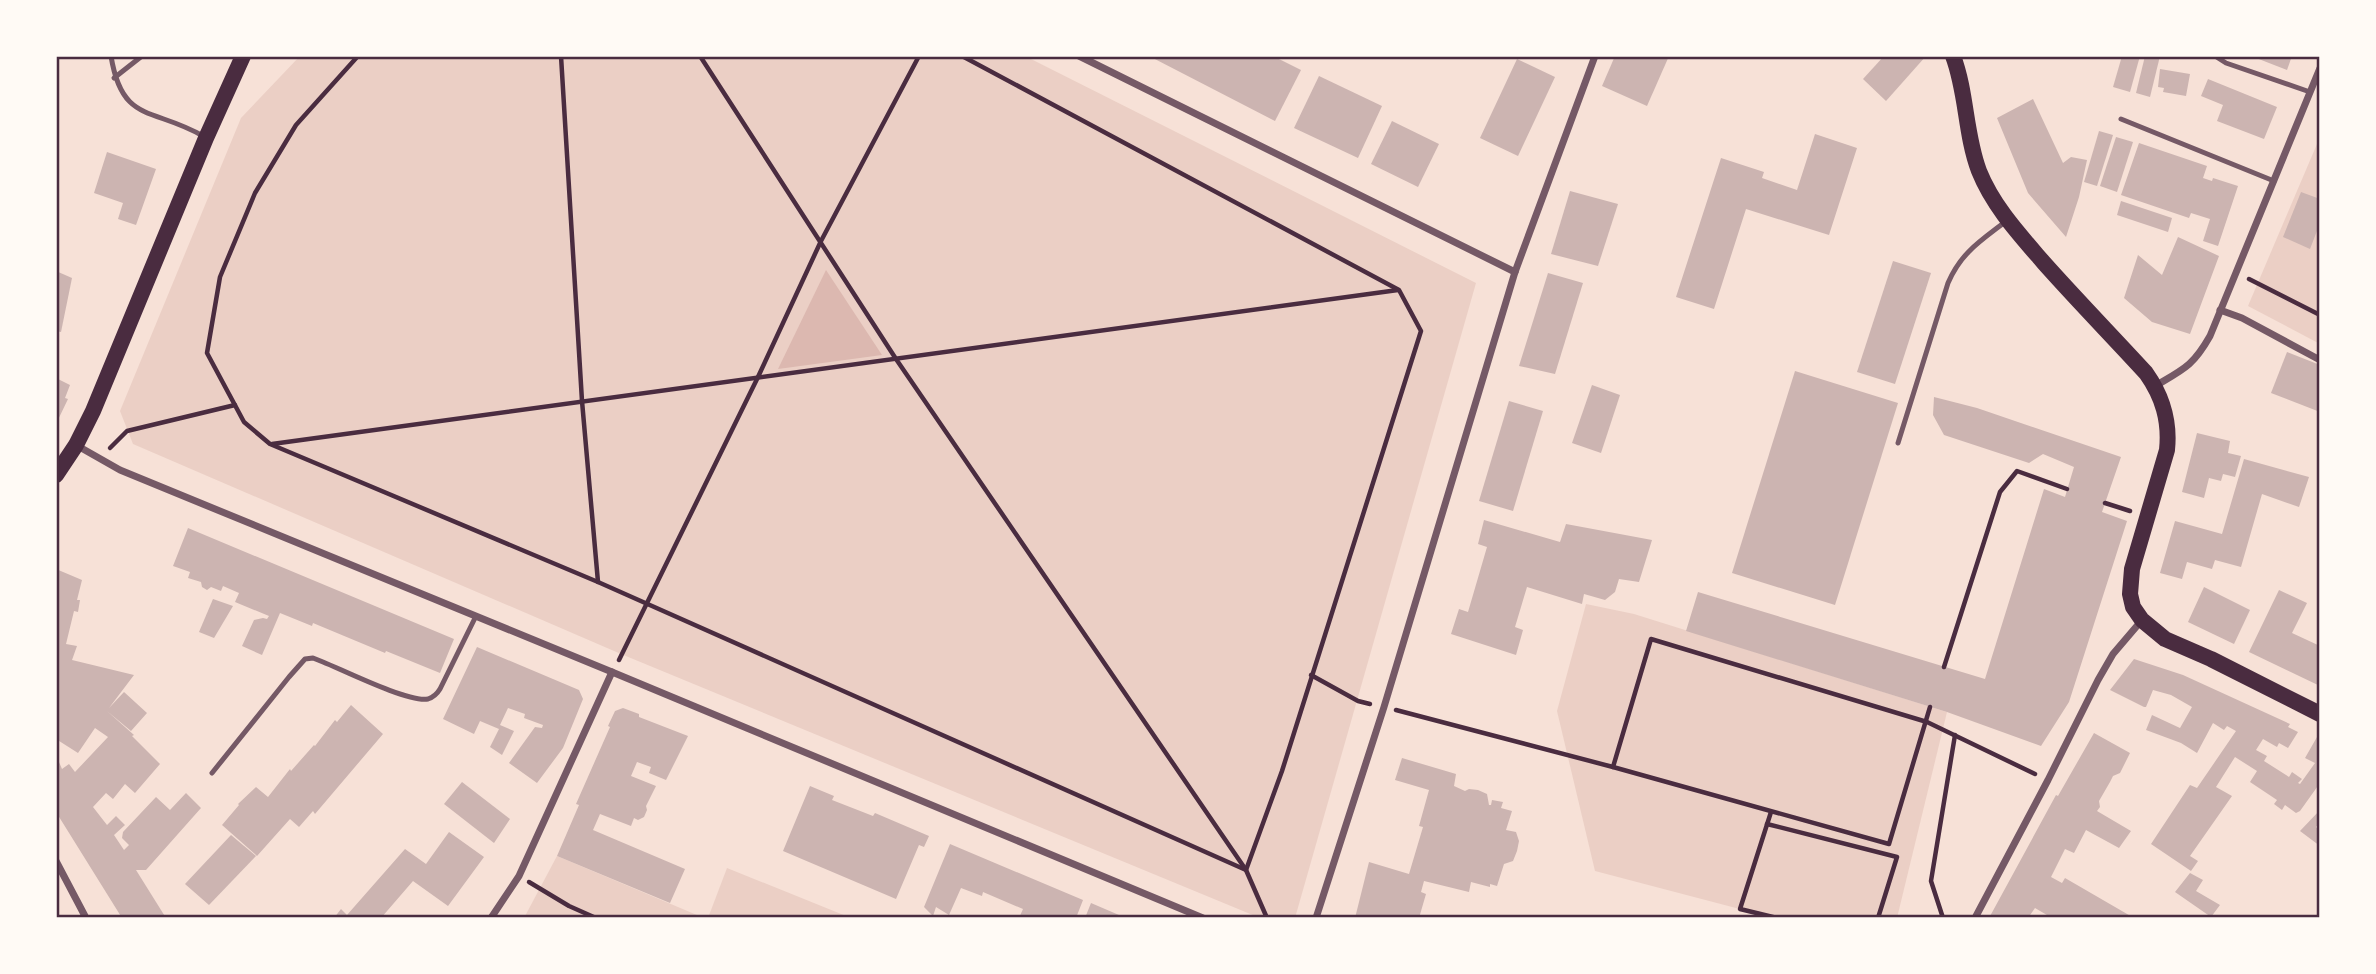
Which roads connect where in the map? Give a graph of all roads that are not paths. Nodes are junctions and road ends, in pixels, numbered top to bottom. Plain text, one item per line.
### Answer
1 (111, 56) edge
2 (142, 56) edge
3 (243, 56) edge
4 (1079, 56) edge
5 (1595, 56) edge
6 (1953, 56) edge
7 (2215, 56) edge
8 (2320, 68) edge
9 (114, 78) junction
10 (2310, 92) junction
11 (2121, 119) dead end
12 (205, 138) junction
13 (2274, 181) junction
14 (2008, 220) junction
15 (1515, 272) junction
16 (2220, 310) junction
17 (2320, 360) edge
18 (2155, 386) junction
19 (1898, 443) dead end
20 (76, 445) junction
21 (56, 475) edge
22 (476, 616) junction
23 (2141, 620) junction
24 (612, 672) junction
25 (2320, 714) edge
26 (212, 773) dead end
27 (56, 861) edge
28 (86, 918) edge
29 (491, 918) edge
30 (1203, 918) edge
31 (1315, 918) edge
32 (1975, 918) edge

1 - 9 lane
2 - 9 lane
3 - 12 main road
4 - 15 street
5 - 15 street
6 - 14 main road
7 - 10 lane
8 - 10 street
9 - 12 lane
10 - 13 street
11 - 13 lane
12 - 20 main road
13 - 16 street
14 - 18 main road
14 - 19 lane
15 - 31 street
16 - 17 street
16 - 18 street
18 - 23 main road
20 - 21 main road
20 - 22 street
22 - 24 street
22 - 26 lane
23 - 25 main road
23 - 32 street
24 - 29 street
24 - 30 street
27 - 28 street

